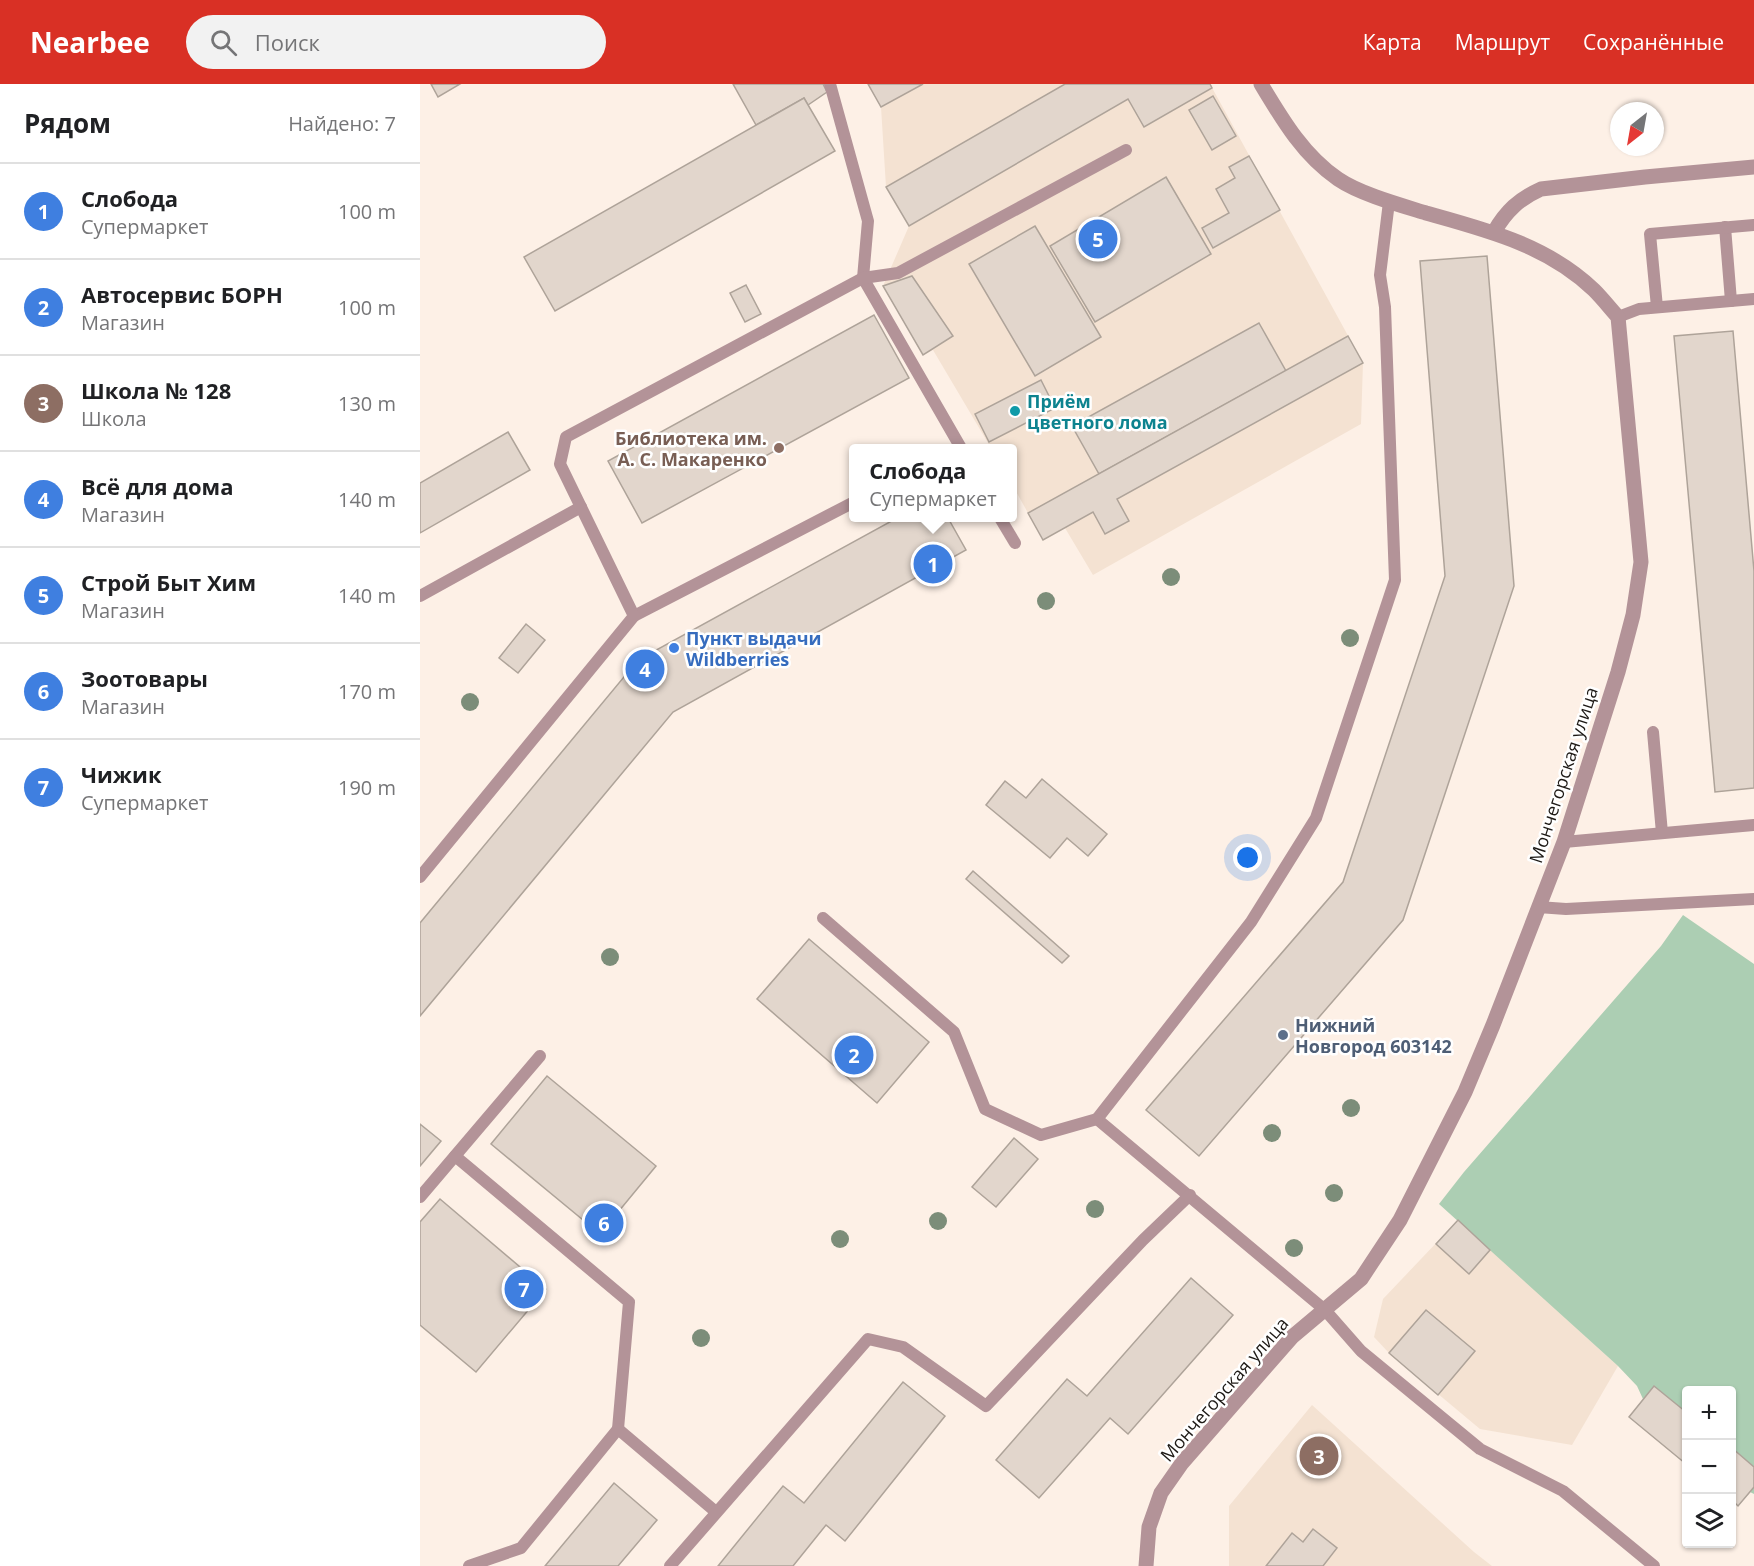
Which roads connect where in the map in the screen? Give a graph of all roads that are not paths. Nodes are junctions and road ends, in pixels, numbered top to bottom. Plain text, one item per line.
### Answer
1 (830, 84) edge
2 (1261, 84) edge
3 (1126, 150) dead end
4 (1754, 168) edge
5 (1389, 202) junction
6 (1754, 225) edge
7 (1725, 227) junction
8 (1494, 232) junction
9 (863, 278) junction
10 (1754, 299) edge
11 (1731, 301) junction
12 (1657, 307) junction
13 (1618, 317) junction
14 (957, 444) edge
15 (849, 505) edge
16 (581, 507) junction
17 (1002, 522) edge
18 (1015, 543) dead end
19 (420, 596) edge
20 (634, 616) junction
21 (1653, 732) dead end
22 (1754, 825) edge
23 (1662, 833) junction
24 (1564, 842) junction
25 (420, 878) edge
26 (1754, 899) edge
27 (1538, 907) junction
28 (823, 918) dead end
29 (540, 1056) dead end
30 (1097, 1119) junction
31 (455, 1156) junction
32 (423, 1189) edge
33 (1190, 1195) junction
34 (1325, 1310) junction
35 (618, 1429) junction
36 (716, 1512) junction
37 (468, 1566) edge
38 (670, 1566) edge
39 (1146, 1566) edge
40 (1654, 1566) edge

1 - 9 lane
2 - 5 street
3 - 9 lane
4 - 8 street
5 - 8 street
5 - 30 lane
6 - 7 lane
7 - 11 lane
7 - 12 lane
8 - 13 street
9 - 14 lane
9 - 16 lane
10 - 11 lane
11 - 12 lane
12 - 13 lane
13 - 24 street, Мончегорская улица
15 - 20 lane
16 - 19 lane
16 - 20 lane
17 - 18 lane
20 - 25 lane
21 - 23 lane
22 - 23 lane
23 - 24 lane
24 - 27 street, Мончегорская улица
26 - 27 lane
27 - 34 street, Мончегорская улица
28 - 30 lane
29 - 31 lane
30 - 33 lane
31 - 32 lane
31 - 35 lane
33 - 34 lane
33 - 36 lane
34 - 39 street, Мончегорская улица
34 - 40 lane
35 - 36 lane
35 - 37 lane
36 - 38 lane

